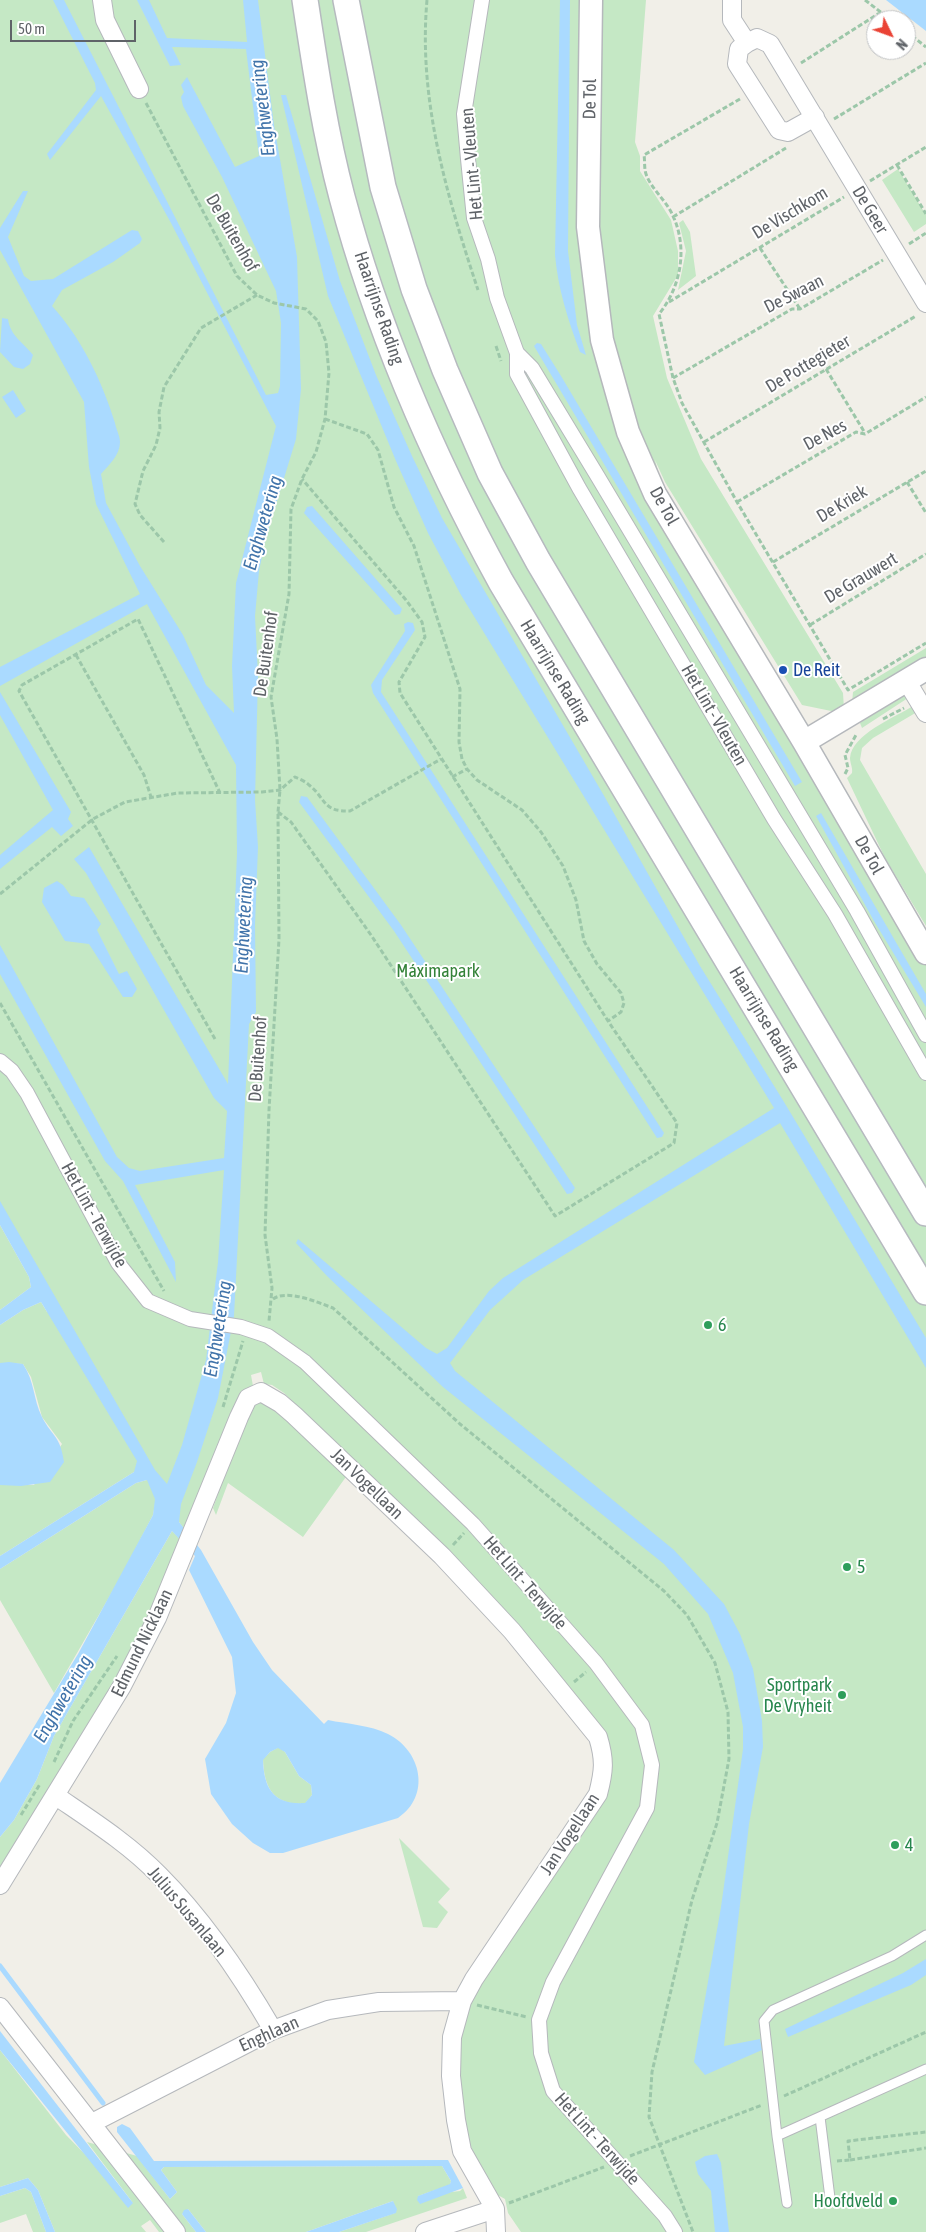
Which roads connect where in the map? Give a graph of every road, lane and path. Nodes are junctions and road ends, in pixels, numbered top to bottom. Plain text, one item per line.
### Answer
1 (102, 0) edge
2 (305, 0) edge
3 (346, 0) edge
4 (482, 0) edge
5 (591, 0) edge
6 (732, 0) edge
7 (865, 0) edge
8 (878, 10) edge
9 (866, 21) edge
10 (747, 44) junction
11 (787, 71) junction
12 (139, 89) joint
13 (753, 91) junction
14 (815, 117) junction
15 (926, 148) edge
16 (897, 165) junction
17 (858, 189) junction
18 (926, 214) edge
19 (926, 232) edge
20 (760, 248) junction
21 (896, 253) junction
22 (257, 295) junction
23 (668, 303) junction
24 (800, 309) junction
25 (922, 309) edge
26 (516, 353) junction
27 (826, 369) junction
28 (673, 378) junction
29 (926, 397) edge
30 (325, 419) junction
31 (865, 434) junction
32 (704, 442) junction
33 (926, 470) edge
34 (598, 477) junction
35 (302, 479) junction
36 (907, 482) junction
37 (579, 488) junction
38 (737, 502) junction
39 (926, 513) edge
40 (164, 542) dead end
41 (926, 554) edge
42 (773, 562) junction
43 (810, 625) junction
44 (926, 643) edge
45 (76, 655) junction
46 (926, 669) edge
47 (906, 680) junction
48 (722, 686) junction
49 (704, 696) junction
50 (922, 706) edge
51 (876, 723) dead end
52 (860, 733) dead end
53 (804, 742) junction
54 (441, 759) junction
55 (467, 769) junction
56 (452, 777) junction
57 (829, 784) junction
58 (280, 790) junction
59 (220, 793) junction
60 (151, 797) junction
61 (794, 806) junction
62 (278, 812) junction
63 (93, 819) junction
64 (774, 819) junction
65 (0, 894) edge
66 (926, 953) edge
67 (0, 1002) edge
68 (608, 1021) junction
69 (925, 1034) edge
70 (215, 1039) dead end
71 (907, 1041) junction
72 (0, 1061) edge
73 (926, 1073) edge
74 (926, 1213) edge
75 (926, 1292) edge
76 (183, 1316) junction
77 (268, 1336) junction
78 (261, 1392) joint
79 (473, 1524) junction
80 (442, 1556) junction
81 (146, 1640) junction
82 (596, 1663) junction
83 (562, 1692) junction
84 (52, 1765) dead end
85 (43, 1780) dead end
86 (56, 1796) junction
87 (16, 1823) dead end
88 (0, 1885) edge
89 (926, 1935) edge
90 (462, 2001) junction
91 (0, 2007) edge
92 (539, 2020) junction
93 (273, 2030) junction
94 (926, 2069) edge
95 (820, 2117) junction
96 (92, 2123) junction
97 (926, 2132) edge
98 (777, 2136) junction
99 (926, 2148) edge
100 (850, 2160) junction
101 (617, 2162) junction
102 (826, 2162) junction
103 (830, 2198) dead end
104 (787, 2203) dead end
105 (495, 2209) junction
106 (176, 2232) edge
107 (426, 2232) edge
108 (496, 2232) edge
109 (675, 2232) edge

1 - 12 street
2 - 75 main road, Haarrijnse Rading
3 - 74 main road
4 - 26 street, Het Lint - Vleuten
5 - 53 street, De Tol
6 - 10 street
7 - 8 path
9 - 11 path
10 - 11 street, De Geer
10 - 13 street
11 - 14 street, De Geer
12 - 22 path, De Buitenhof
13 - 14 street
13 - 23 path
14 - 17 street, De Geer
15 - 16 path, De Vischkom
16 - 17 path, De Vischkom
16 - 18 path
17 - 20 path, De Vischkom
17 - 21 street, De Geer
19 - 21 path, De Swaan
20 - 23 path, De Vischkom
20 - 24 path
21 - 24 path, De Swaan
21 - 25 street, De Geer
22 - 30 path, De Buitenhof
22 - 40 path
23 - 28 path
24 - 28 path, De Swaan
25 - 27 path, De Pottegieter
26 - 34 street, Het Lint - Vleuten
26 - 37 street, Het Lint - Vleuten
27 - 31 path
27 - 32 path, De Pottegieter
28 - 32 path
29 - 31 path, De Nes
30 - 35 path, De Buitenhof
30 - 55 path
31 - 38 path, De Nes
32 - 38 path
33 - 36 path, De Kriek
34 - 37 street
34 - 48 street, Het Lint - Vleuten
35 - 54 path
35 - 58 path, De Buitenhof
36 - 39 path
36 - 42 path, De Kriek
37 - 49 street, Het Lint - Vleuten
38 - 42 path
41 - 43 path, De Grauwert
42 - 43 path
43 - 44 path
45 - 59 path
45 - 60 path
45 - 63 path
46 - 47 street
47 - 50 street
47 - 53 street
48 - 49 street
48 - 61 street, Het Lint - Vleuten
49 - 64 street, Het Lint - Vleuten
50 - 51 path
52 - 57 path
53 - 57 street, De Tol
54 - 56 path
54 - 58 path
55 - 56 path
55 - 68 path
56 - 68 path
57 - 66 street, De Tol
58 - 59 path
58 - 62 path, De Buitenhof
59 - 60 path
60 - 63 path
61 - 64 street
61 - 69 street, Het Lint - Vleuten
62 - 68 path
62 - 77 path, De Buitenhof
63 - 65 path
63 - 70 path
64 - 71 street, Het Lint - Vleuten
67 - 76 path
69 - 71 street
71 - 73 street, Het Lint - Vleuten
72 - 76 street, Het Lint - Terwijde
76 - 77 street, Het Lint - Terwijde
77 - 79 street, Het Lint - Terwijde
78 - 80 street, Jan Vogellaan
78 - 81 street, Edmund Nicklaan
79 - 80 path
79 - 82 street, Het Lint - Terwijde
80 - 83 street, Jan Vogellaan
81 - 84 path
81 - 86 street, Edmund Nicklaan
82 - 83 path
82 - 92 street, Het Lint - Terwijde
83 - 90 street, Jan Vogellaan
85 - 87 path
86 - 88 street, Edmund Nicklaan
86 - 93 street, Julius Susanlaan
89 - 98 lane
90 - 92 path
90 - 93 street, Enghlaan
90 - 105 street, Jan Vogellaan
91 - 96 street
92 - 101 street, Het Lint - Terwijde
93 - 96 street, Enghlaan
94 - 95 lane
95 - 98 lane
95 - 102 lane
96 - 106 street
97 - 100 path
98 - 104 lane
99 - 100 path
100 - 102 path
101 - 105 path
101 - 109 street, Het Lint - Terwijde
102 - 103 lane
105 - 107 street
105 - 108 street, Jan Vogellaan

